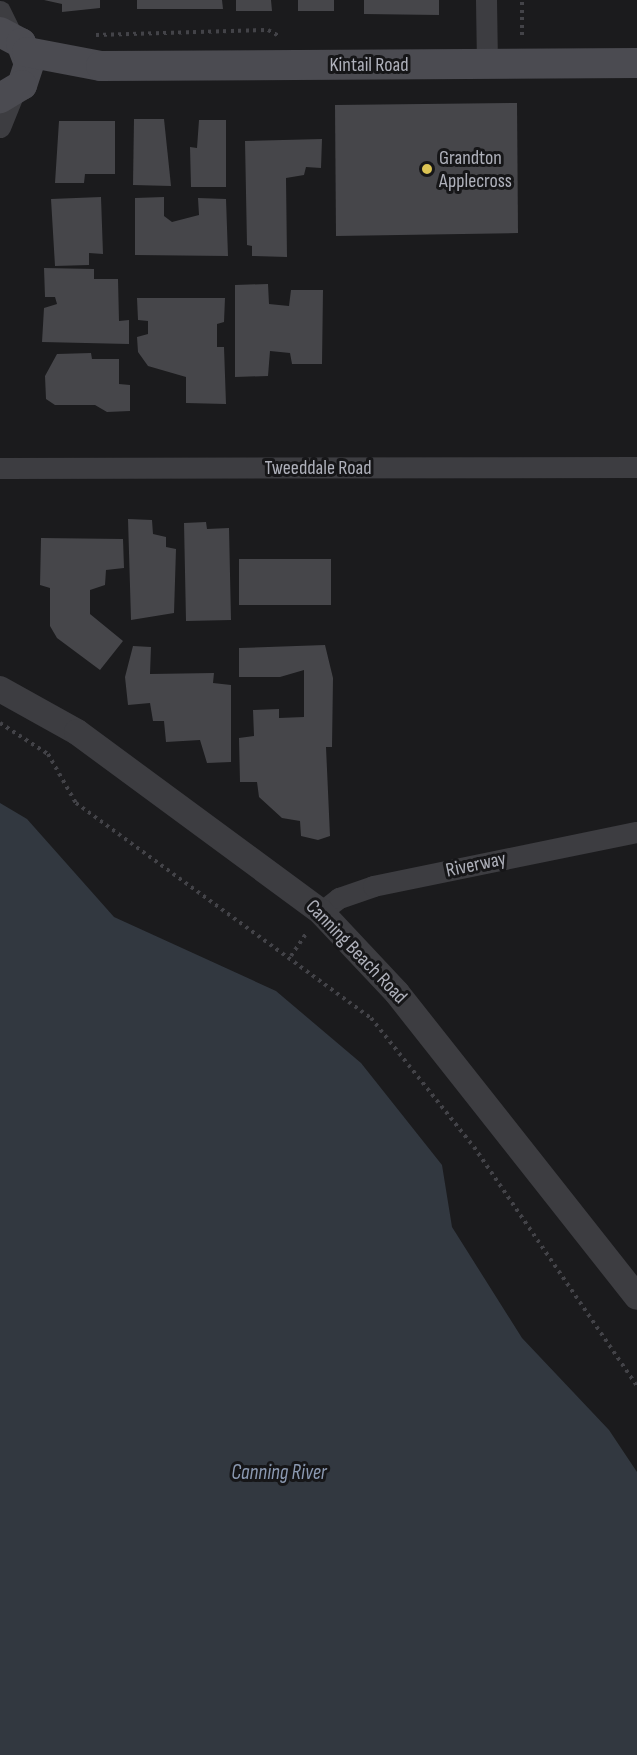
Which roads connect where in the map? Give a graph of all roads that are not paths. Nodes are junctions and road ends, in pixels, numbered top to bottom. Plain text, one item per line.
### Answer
1 (486, 0) edge
2 (10, 33) edge
3 (637, 63) edge
4 (487, 64) junction
5 (101, 66) junction
6 (12, 92) edge
7 (0, 127) edge
8 (637, 467) edge
9 (0, 468) edge
10 (0, 689) edge
11 (637, 832) edge
12 (321, 912) junction
13 (637, 1297) edge

1 - 4 street
2 - 5 main road, Kintail Road
2 - 6 main road
3 - 4 main road, Kintail Road
4 - 5 main road, Kintail Road
5 - 6 main road, Kintail Road
6 - 7 street
8 - 9 street, Tweeddale Road
10 - 12 street, Canning Beach Road
11 - 12 street, Riverway
12 - 13 street, Canning Beach Road

